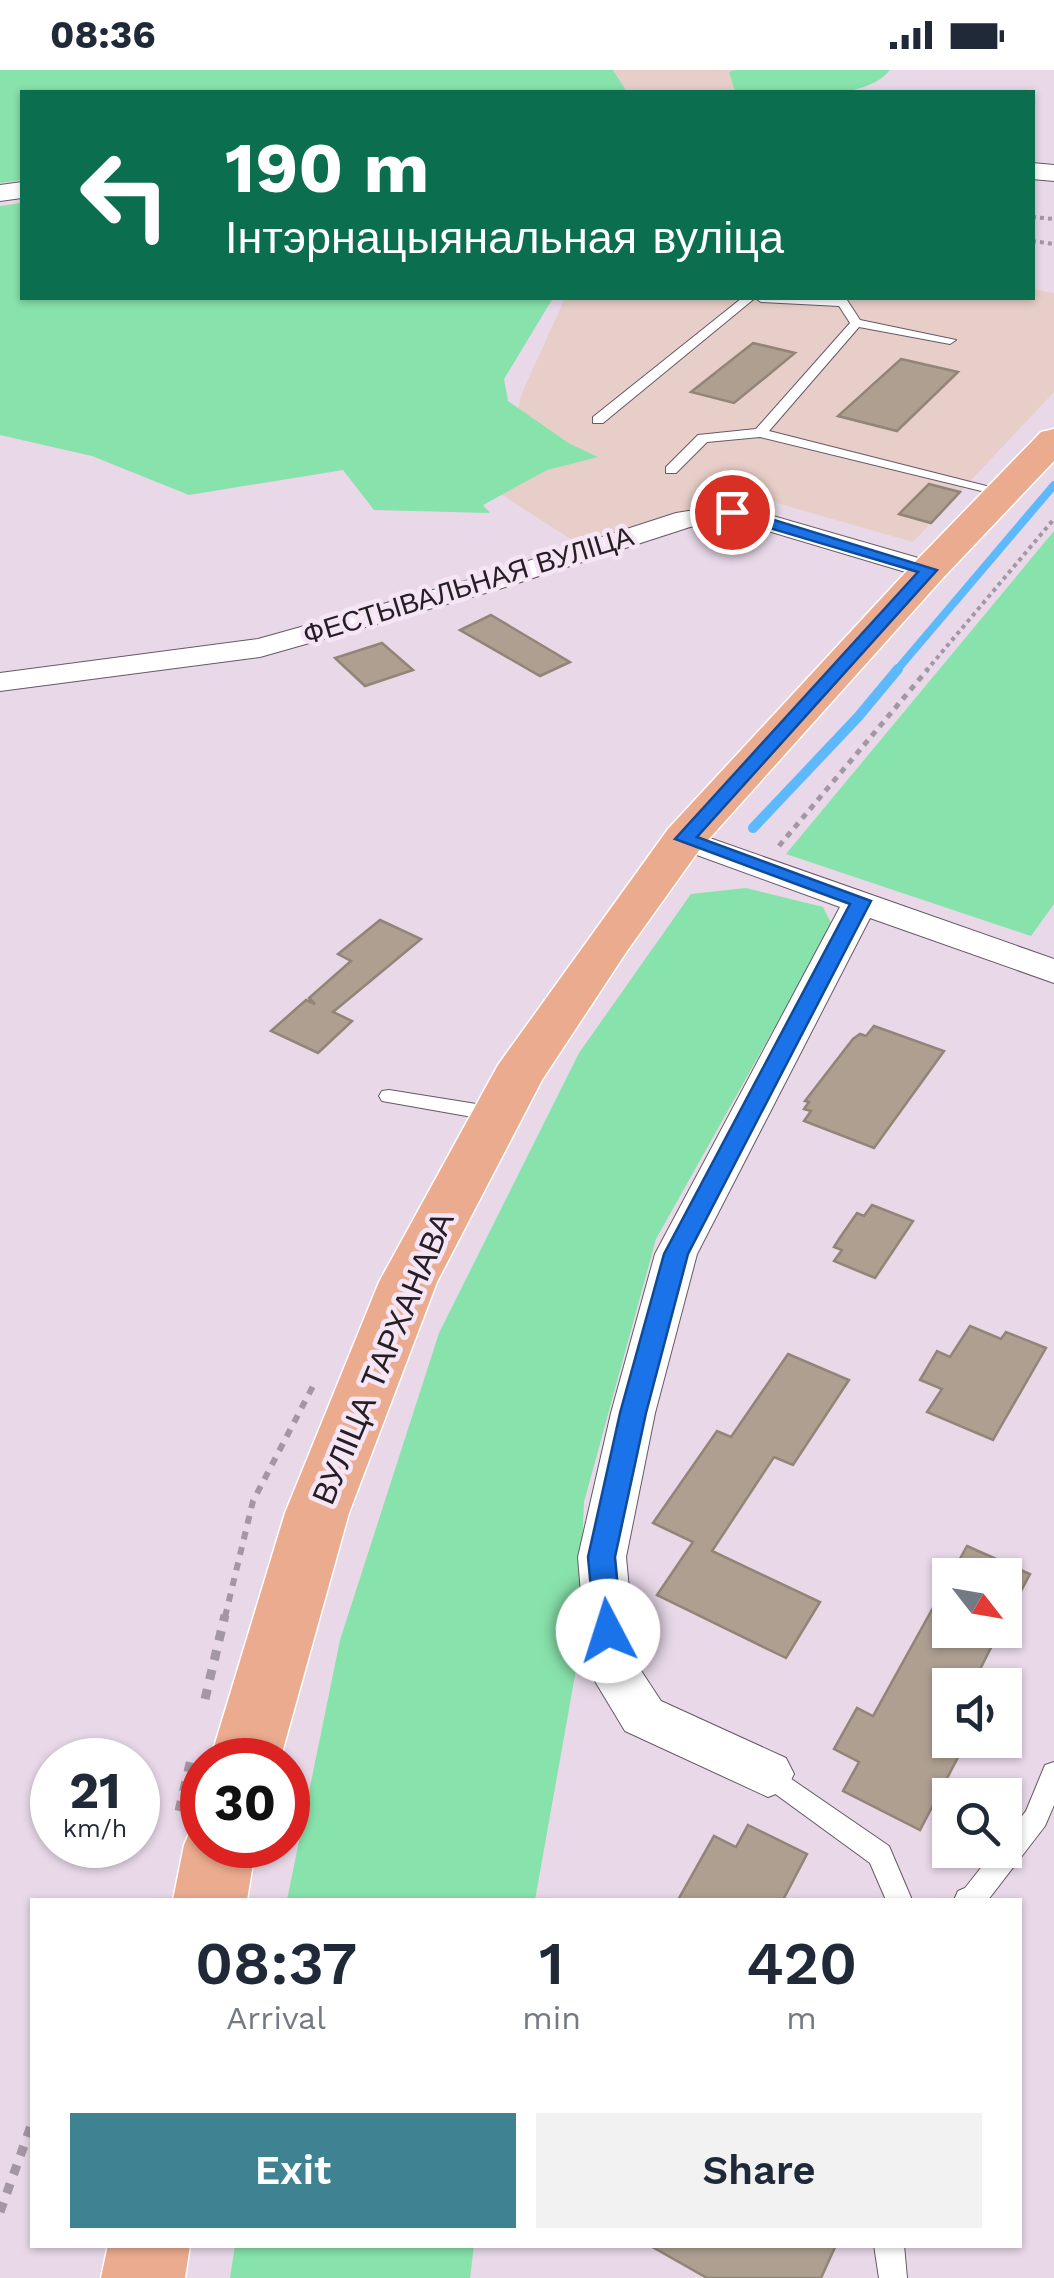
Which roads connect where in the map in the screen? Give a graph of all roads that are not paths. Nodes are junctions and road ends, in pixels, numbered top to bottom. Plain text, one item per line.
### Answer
1 (747, 300) edge
2 (788, 300) edge
3 (856, 323) junction
4 (950, 340) dead end
5 (598, 420) dead end
6 (760, 433) junction
7 (1054, 440) edge
8 (671, 470) dead end
9 (1001, 494) junction
10 (928, 570) junction
11 (0, 682) edge
12 (684, 839) junction
13 (861, 901) junction
14 (1054, 972) edge
15 (389, 1096) dead end
16 (494, 1114) junction
17 (251, 1738) edge
18 (1054, 1772) edge
19 (768, 1774) joint
20 (216, 1868) edge
21 (210, 1898) edge
22 (899, 1898) edge
23 (974, 1898) edge
24 (149, 2248) edge
25 (144, 2278) edge

1 - 5 lane
2 - 3 lane
3 - 4 lane
3 - 6 lane
6 - 8 lane
6 - 9 lane
7 - 9 main road, ВУЛІЦА ТАРХАНАВА
9 - 10 main road, ВУЛІЦА ТАРХАНАВА
10 - 11 street, ФЕСТЫВАЛЬНАЯ ВУЛІЦА
10 - 12 main road, ВУЛІЦА ТАРХАНАВА
12 - 13 street
12 - 16 main road, ВУЛІЦА ТАРХАНАВА
13 - 14 street
13 - 19 street
15 - 16 lane
16 - 17 main road, ВУЛІЦА ТАРХАНАВА
18 - 23 lane
19 - 22 lane
20 - 21 main road
24 - 25 main road

